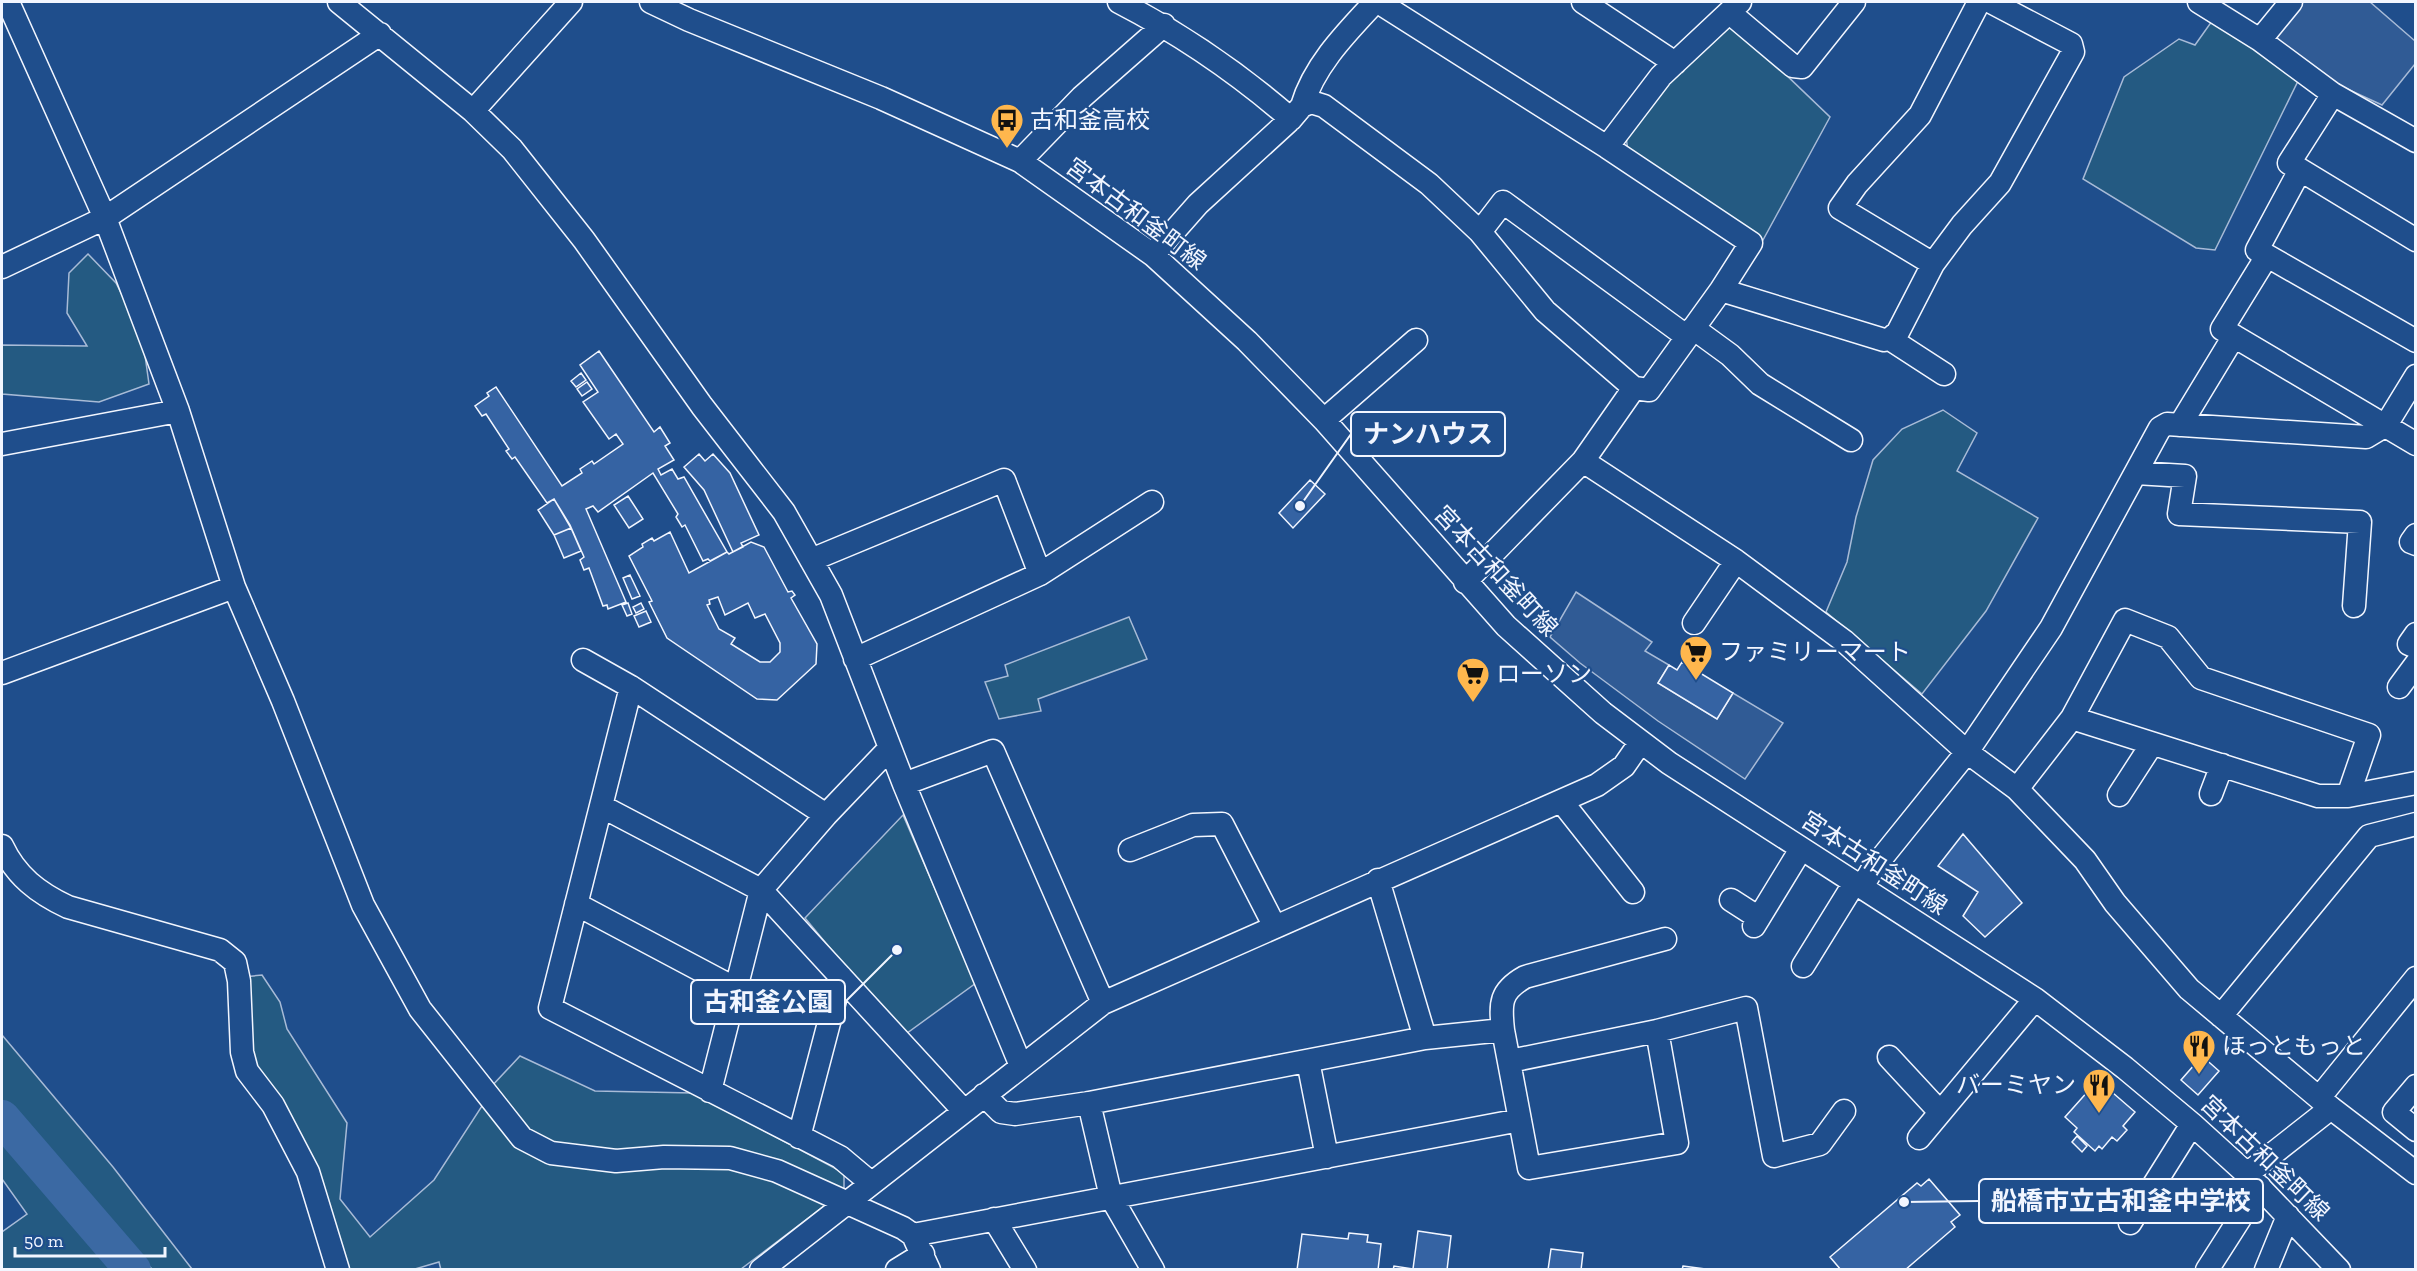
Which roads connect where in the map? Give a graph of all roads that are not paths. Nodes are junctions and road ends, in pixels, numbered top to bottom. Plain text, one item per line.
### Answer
1 (8, 2) edge
2 (339, 2) edge
3 (571, 2) edge
4 (651, 2) edge
5 (1119, 2) edge
6 (1376, 2) edge
7 (1583, 2) edge
8 (1854, 2) edge
9 (1979, 2) edge
10 (1991, 2) edge
11 (2199, 2) edge
12 (2291, 2) edge
13 (1735, 7) edge
14 (1164, 25) junction
15 (380, 34) junction
16 (2260, 40) junction
17 (1675, 63) junction
18 (2333, 94) junction
19 (473, 111) junction
20 (1297, 112) junction
21 (2415, 141) edge
22 (1607, 147) junction
23 (1020, 161) junction
24 (2300, 170) junction
25 (105, 218) junction
26 (1480, 232) junction
27 (2415, 240) edge
28 (1153, 255) junction
29 (2267, 256) junction
30 (1933, 264) junction
31 (2, 267) edge
32 (1721, 290) junction
33 (1690, 332) junction
34 (2234, 336) junction
35 (1890, 339) junction
36 (1416, 340) dead end
37 (2415, 341) edge
38 (1944, 374) dead end
39 (2415, 376) edge
40 (1634, 388) junction
41 (178, 411) junction
42 (1324, 420) junction
43 (2180, 425) junction
44 (2386, 425) junction
45 (1851, 440) dead end
46 (2, 444) edge
47 (2415, 444) edge
48 (1583, 461) junction
49 (2136, 473) junction
50 (1152, 502) dead end
51 (2415, 535) edge
52 (2415, 544) edge
53 (811, 560) junction
54 (1736, 561) junction
55 (1040, 574) junction
56 (1465, 582) junction
57 (234, 587) junction
58 (2354, 606) dead end
59 (1694, 623) dead end
60 (2415, 634) edge
61 (2415, 647) edge
62 (855, 659) junction
63 (583, 660) dead end
64 (2415, 664) edge
65 (2, 673) edge
66 (630, 687) junction
67 (2399, 687) dead end
68 (2072, 718) junction
69 (1640, 743) junction
70 (2152, 744) junction
71 (890, 748) junction
72 (1967, 752) junction
73 (2222, 765) junction
74 (2415, 783) edge
75 (904, 784) junction
76 (2017, 789) junction
77 (2211, 794) dead end
78 (2119, 795) dead end
79 (2348, 796) junction
80 (1562, 802) junction
81 (601, 806) junction
82 (826, 815) junction
83 (2415, 824) edge
84 (2, 846) edge
85 (1801, 849) junction
86 (1130, 850) dead end
87 (1378, 880) junction
88 (1858, 884) junction
89 (761, 890) junction
90 (1634, 892) dead end
91 (1731, 900) dead end
92 (576, 903) junction
93 (1275, 927) junction
94 (1665, 939) dead end
95 (1803, 966) dead end
96 (841, 977) junction
97 (2415, 978) edge
98 (736, 989) junction
99 (2035, 999) junction
100 (1103, 1003) junction
101 (2221, 1016) junction
102 (1503, 1030) junction
103 (1657, 1031) junction
104 (1425, 1038) junction
105 (1888, 1057) dead end
106 (1308, 1060) junction
107 (1510, 1061) junction
108 (1021, 1066) junction
109 (2415, 1086) edge
110 (710, 1091) junction
111 (984, 1095) junction
112 (1089, 1103) junction
113 (2325, 1103) junction
114 (964, 1111) junction
115 (1844, 1111) dead end
116 (1940, 1112) junction
117 (2394, 1112) junction
118 (1520, 1120) junction
119 (2192, 1124) junction
120 (2415, 1130) edge
121 (799, 1137) junction
122 (1919, 1138) dead end
123 (2372, 1140) junction
124 (1327, 1157) junction
125 (2415, 1173) edge
126 (2254, 1180) junction
127 (871, 1183) junction
128 (1111, 1197) junction
129 (846, 1203) junction
130 (2288, 1216) junction
131 (994, 1219) junction
132 (2130, 1223) dead end
133 (921, 1253) edge
134 (338, 1269) edge
135 (761, 1269) edge
136 (897, 1269) edge
137 (1025, 1269) edge
138 (1153, 1269) edge
139 (2207, 1269) edge
140 (2266, 1269) edge
141 (2339, 1269) edge

1 - 25 street
2 - 15 street
3 - 19 street
4 - 23 street, 宮本古和釜町線
5 - 14 street
6 - 20 street
6 - 22 street
7 - 17 street
8 - 13 street
9 - 30 street
10 - 30 street
11 - 16 street
12 - 16 street
13 - 17 street
14 - 20 street
14 - 23 street
15 - 19 street
15 - 25 street
16 - 18 street
17 - 22 street
18 - 21 street
18 - 24 street
19 - 53 street
20 - 26 street
20 - 28 street
22 - 32 street
23 - 28 street, 宮本古和釜町線
24 - 27 street
24 - 29 street
25 - 31 street
25 - 41 street
26 - 33 street
26 - 40 street
28 - 42 street, 宮本古和釜町線
29 - 34 street
29 - 37 street
30 - 35 street
32 - 33 street
32 - 35 street
33 - 40 street
33 - 45 street
34 - 43 street
34 - 44 street
35 - 38 street
36 - 42 street
39 - 44 street
40 - 48 street
41 - 46 street
41 - 57 street
42 - 56 street, 宮本古和釜町線
43 - 44 street
43 - 49 street
44 - 47 street
48 - 54 street
48 - 56 street
49 - 58 street
49 - 72 street
50 - 55 street
51 - 52 street
53 - 55 street
53 - 62 street
54 - 59 street
54 - 72 street
55 - 62 street
56 - 69 street, 宮本古和釜町線
57 - 65 street
57 - 129 street
60 - 61 street
62 - 71 street
63 - 66 street
64 - 67 street
66 - 81 street
66 - 82 street
68 - 70 street
68 - 76 street
68 - 79 street
69 - 80 street
69 - 85 street, 宮本古和釜町線
70 - 73 street
70 - 78 street
71 - 75 street
71 - 82 street
72 - 76 street
72 - 88 street
73 - 77 street
73 - 79 street
74 - 79 street
75 - 100 street
75 - 108 street
76 - 101 street
80 - 87 street
80 - 90 street
81 - 89 street
81 - 92 street
82 - 89 street
83 - 101 street
84 - 134 street
85 - 88 street, 宮本古和釜町線
85 - 91 street
86 - 93 street
87 - 93 street
87 - 104 street
88 - 95 street
88 - 99 street, 宮本古和釜町線
89 - 96 street
89 - 98 street
92 - 98 street
92 - 110 street
93 - 100 street
94 - 102 street
96 - 114 street
96 - 121 street
97 - 113 street
98 - 110 street
99 - 116 street
99 - 119 street, 宮本古和釜町線
100 - 108 street
101 - 113 street
102 - 104 street
102 - 107 street
103 - 107 street
103 - 115 street
103 - 118 street
104 - 106 street
105 - 116 street
106 - 112 street
106 - 124 street
107 - 118 street
108 - 111 street
109 - 117 street
110 - 121 street
111 - 112 street
111 - 114 street
112 - 128 street
113 - 123 street
113 - 126 street
114 - 127 street
116 - 122 street
117 - 120 street
117 - 123 street
118 - 124 street
119 - 126 street, 宮本古和釜町線
119 - 132 street
121 - 127 street
123 - 125 street
124 - 128 street
126 - 130 street, 宮本古和釜町線
126 - 139 street
127 - 129 street
128 - 131 street
128 - 138 street
129 - 133 street
129 - 135 street
130 - 140 street
130 - 141 street, 宮本古和釜町線
131 - 133 street
131 - 137 street
133 - 136 street

